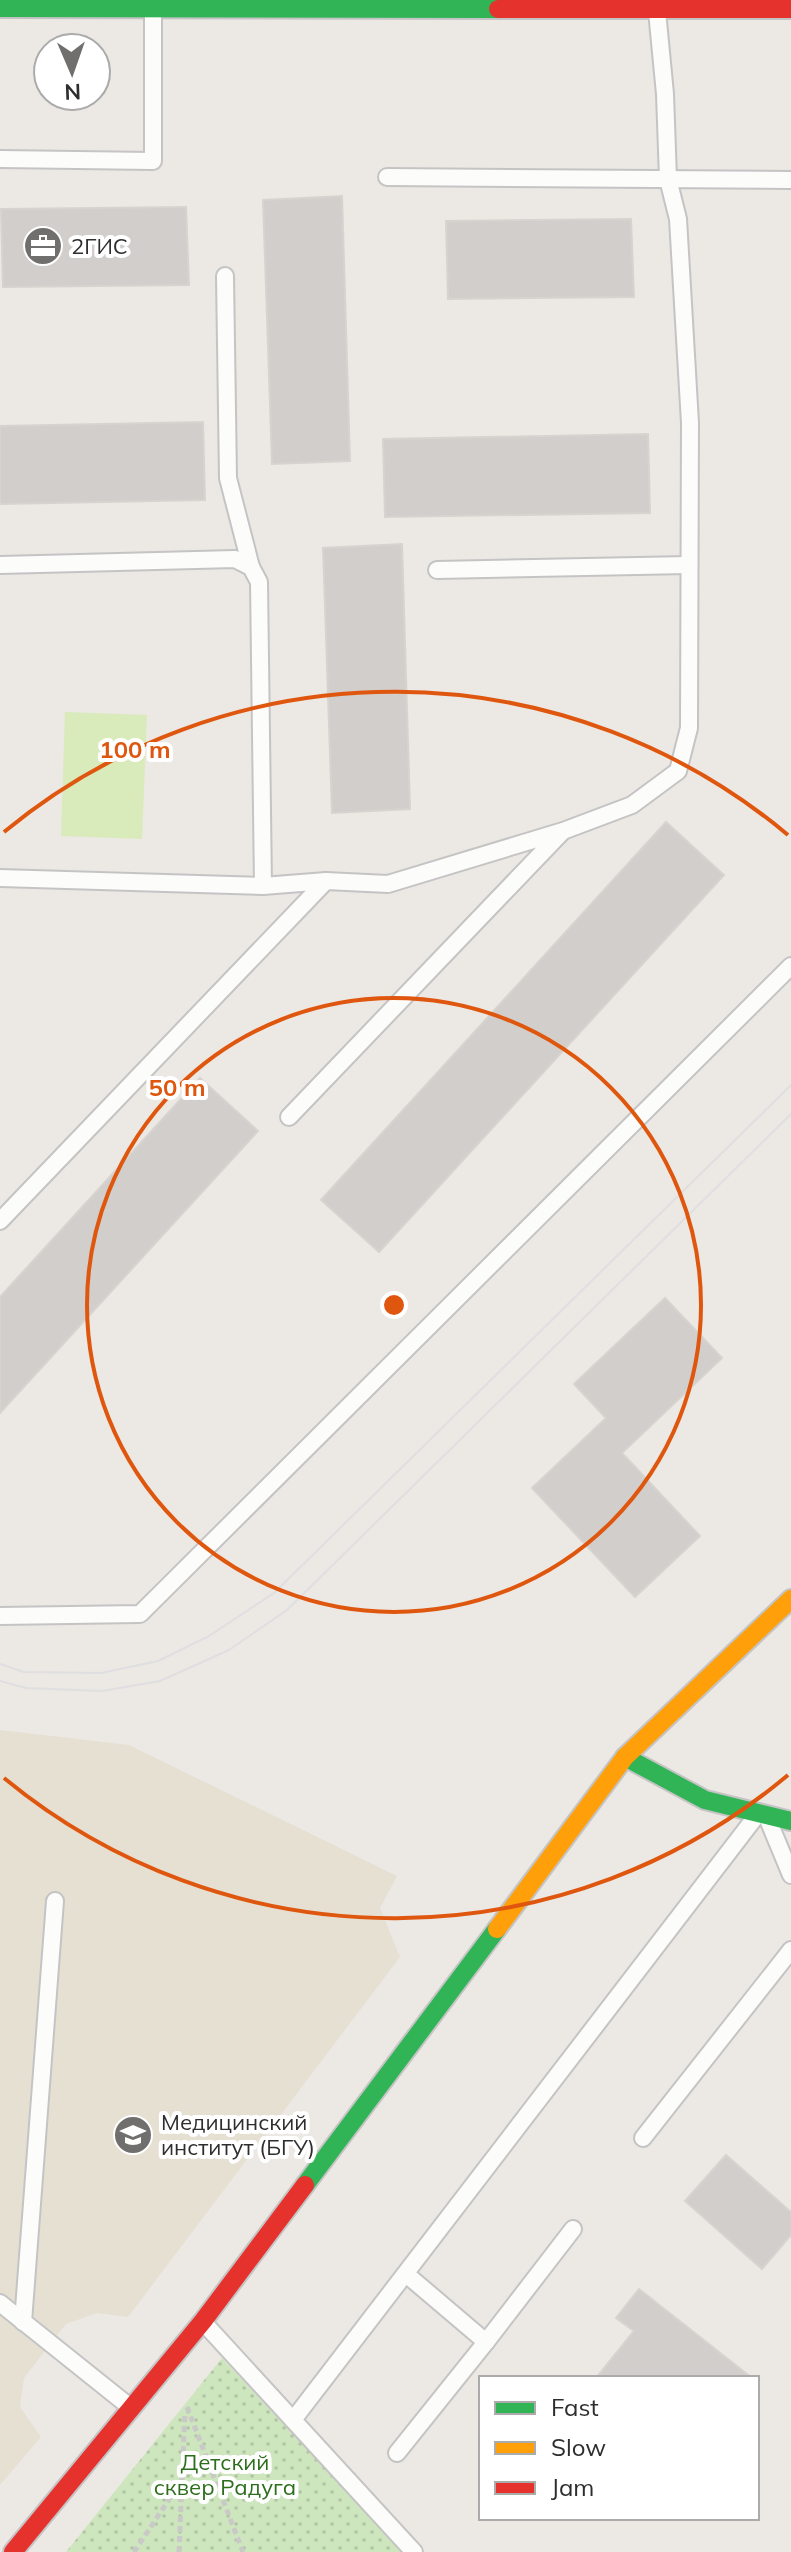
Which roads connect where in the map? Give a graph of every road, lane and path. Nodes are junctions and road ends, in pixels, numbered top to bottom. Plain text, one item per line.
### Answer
1 (0, 8) edge
2 (153, 8) junction
3 (657, 9) junction
4 (791, 9) edge
5 (0, 159) edge
6 (387, 177) dead end
7 (668, 179) junction
8 (791, 180) edge
9 (225, 276) dead end
10 (0, 565) edge
11 (689, 565) junction
12 (251, 567) junction
13 (437, 570) dead end
14 (563, 831) junction
15 (0, 878) edge
16 (326, 881) junction
17 (263, 886) junction
18 (791, 966) edge
19 (289, 1117) dead end
20 (0, 1221) edge
21 (791, 1599) edge
22 (0, 1616) edge
23 (625, 1757) junction
24 (762, 1815) junction
25 (791, 1821) edge
26 (791, 1875) edge
27 (55, 1901) dead end
28 (791, 1950) edge
29 (643, 2138) dead end
30 (573, 2229) dead end
31 (406, 2274) junction
32 (0, 2303) edge
33 (203, 2321) junction
34 (23, 2322) junction
35 (486, 2342) junction
36 (131, 2408) junction
37 (293, 2420) junction
38 (397, 2453) dead end
39 (182, 2479) junction
40 (13, 2552) edge
41 (134, 2552) edge
42 (179, 2552) edge
43 (243, 2552) edge
44 (414, 2552) edge

1 - 2 street
2 - 3 street
2 - 5 lane
3 - 4 street
3 - 7 lane
6 - 7 lane
7 - 8 lane
7 - 11 lane
9 - 12 lane
10 - 12 lane
11 - 13 lane
11 - 14 lane
12 - 17 lane
14 - 16 lane
14 - 19 lane
15 - 17 lane
16 - 17 lane
16 - 20 lane
18 - 22 lane
21 - 23 street
23 - 24 street
23 - 33 street
24 - 25 street
24 - 26 lane
24 - 31 lane
27 - 34 lane
28 - 29 lane
30 - 35 lane
31 - 35 lane
31 - 37 lane
32 - 34 lane
33 - 36 street
33 - 37 lane
34 - 36 lane
35 - 38 lane
36 - 40 street
37 - 44 lane
39 - 41 path
39 - 42 path
39 - 43 path

